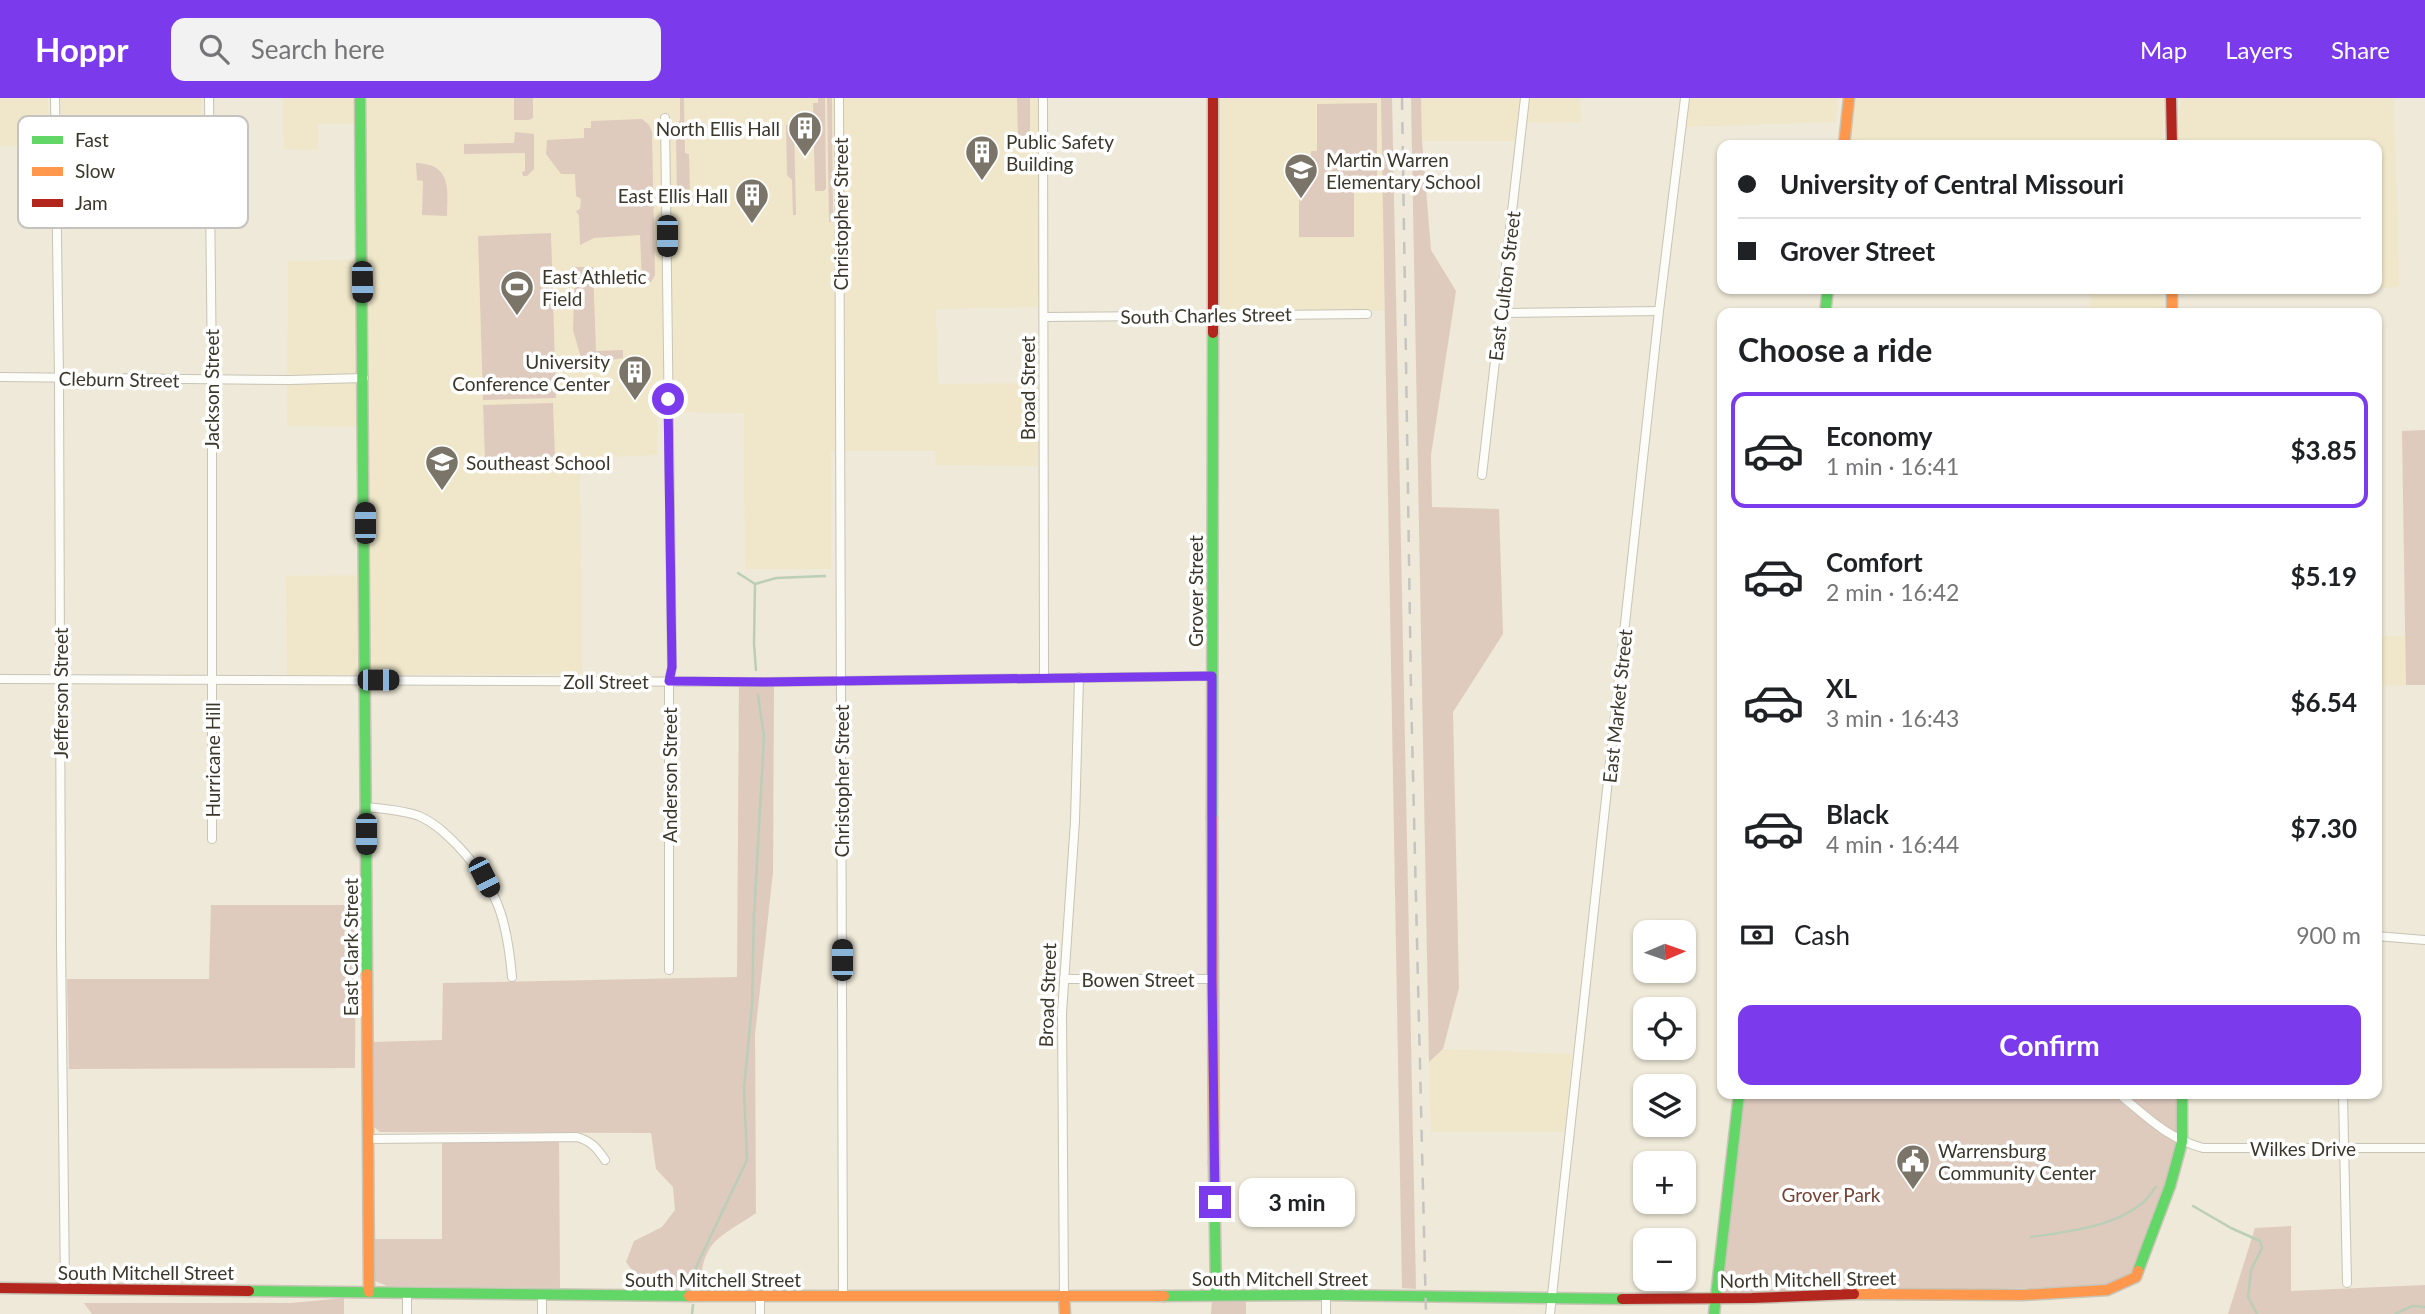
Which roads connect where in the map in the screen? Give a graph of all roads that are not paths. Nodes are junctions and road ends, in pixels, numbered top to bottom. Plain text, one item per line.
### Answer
1 (55, 98) edge
2 (209, 98) edge
3 (360, 98) edge
4 (839, 98) edge
5 (1043, 98) edge
6 (1213, 98) edge
7 (1525, 98) edge
8 (1685, 98) edge
9 (1849, 98) edge
10 (2171, 98) edge
11 (55, 116) edge
12 (209, 116) edge
13 (665, 118) dead end
14 (1845, 140) edge
15 (2172, 140) edge
16 (57, 228) edge
17 (210, 228) edge
18 (1659, 311) junction
19 (1501, 313) junction
20 (1367, 314) dead end
21 (1214, 315) junction
22 (1045, 317) junction
23 (0, 377) edge
24 (59, 378) junction
25 (364, 378) junction
26 (212, 379) junction
27 (1482, 475) dead end
28 (1212, 676) junction
29 (1079, 677) junction
30 (1044, 678) junction
31 (0, 679) edge
32 (60, 679) junction
33 (212, 680) junction
34 (366, 680) junction
35 (841, 680) junction
36 (669, 681) junction
37 (366, 807) junction
38 (212, 839) dead end
39 (2382, 936) edge
40 (2425, 940) edge
41 (669, 970) dead end
42 (512, 977) dead end
43 (1064, 979) junction
44 (1212, 979) junction
45 (1738, 1099) edge
46 (2125, 1099) edge
47 (2182, 1099) edge
48 (2343, 1099) edge
49 (368, 1139) junction
50 (2182, 1142) junction
51 (2425, 1148) edge
52 (2344, 1149) junction
53 (605, 1160) dead end
54 (2347, 1283) dead end
55 (0, 1288) edge
56 (65, 1289) junction
57 (369, 1292) junction
58 (407, 1294) junction
59 (1216, 1295) junction
60 (1326, 1295) junction
61 (542, 1296) junction
62 (843, 1296) junction
63 (760, 1297) junction
64 (1064, 1297) junction
65 (1425, 1297) joint
66 (1716, 1298) junction
67 (1551, 1299) junction
68 (407, 1314) edge
69 (542, 1314) edge
70 (760, 1314) edge
71 (1065, 1314) edge
72 (1326, 1314) edge
73 (1550, 1314) edge
74 (1714, 1314) edge

1 - 11 street, Jefferson Street
2 - 12 street, Jackson Street
3 - 25 street, East Clark Street
4 - 35 street, Christopher Street
5 - 22 street, Broad Street
6 - 21 street, Grover Street
7 - 19 street, East Culton Street
8 - 18 street, East Market Street
9 - 14 street
10 - 15 street
13 - 36 street, Anderson Street
16 - 24 street, Jefferson Street
17 - 26 street, Jackson Street
18 - 19 street
18 - 67 street, East Market Street
19 - 27 street, East Culton Street
20 - 21 street, South Charles Street
21 - 22 street, South Charles Street
21 - 28 street, Grover Street
22 - 30 street, Broad Street
23 - 24 street, Cleburn Street
24 - 26 street, Cleburn Street
24 - 32 street, Jefferson Street
25 - 26 street, Cleburn Street
25 - 34 street, East Clark Street
26 - 33 street, Jackson Street
28 - 29 street, Zoll Street
28 - 44 street, Grover Street
29 - 30 street, Zoll Street
29 - 43 street, Broad Street
30 - 35 street, Zoll Street
31 - 32 street, Zoll Street
32 - 33 street, Zoll Street
32 - 56 street, Jefferson Street
33 - 34 street, Zoll Street
33 - 38 street, Hurricane Hill
34 - 36 street, Zoll Street
34 - 37 street, East Clark Street
35 - 36 street, Zoll Street
35 - 62 street, Christopher Street
36 - 41 street, Anderson Street
37 - 42 street
37 - 49 street, East Clark Street
39 - 40 street
43 - 44 street, Bowen Street
43 - 64 street, Broad Street
44 - 59 street, Grover Street
45 - 66 street
46 - 50 street
47 - 50 street, North Mitchell Street
48 - 52 street
49 - 53 street
49 - 57 street, East Clark Street
50 - 52 street, Wilkes Drive
50 - 66 street, North Mitchell Street
51 - 52 street, Wilkes Drive
52 - 54 street
55 - 56 street, South Mitchell Street
56 - 57 street, South Mitchell Street
57 - 58 street, South Mitchell Street
58 - 61 street, South Mitchell Street
58 - 68 street
59 - 60 street, South Mitchell Street
59 - 64 street, South Mitchell Street
60 - 65 street, South Mitchell Street
60 - 72 street
61 - 63 street, South Mitchell Street
61 - 69 street
62 - 63 street, South Mitchell Street
62 - 64 street, South Mitchell Street
63 - 70 street
64 - 71 street, Broad Street
65 - 67 street, North Mitchell Street
66 - 67 street, North Mitchell Street
66 - 74 street
67 - 73 street, East Market Street

